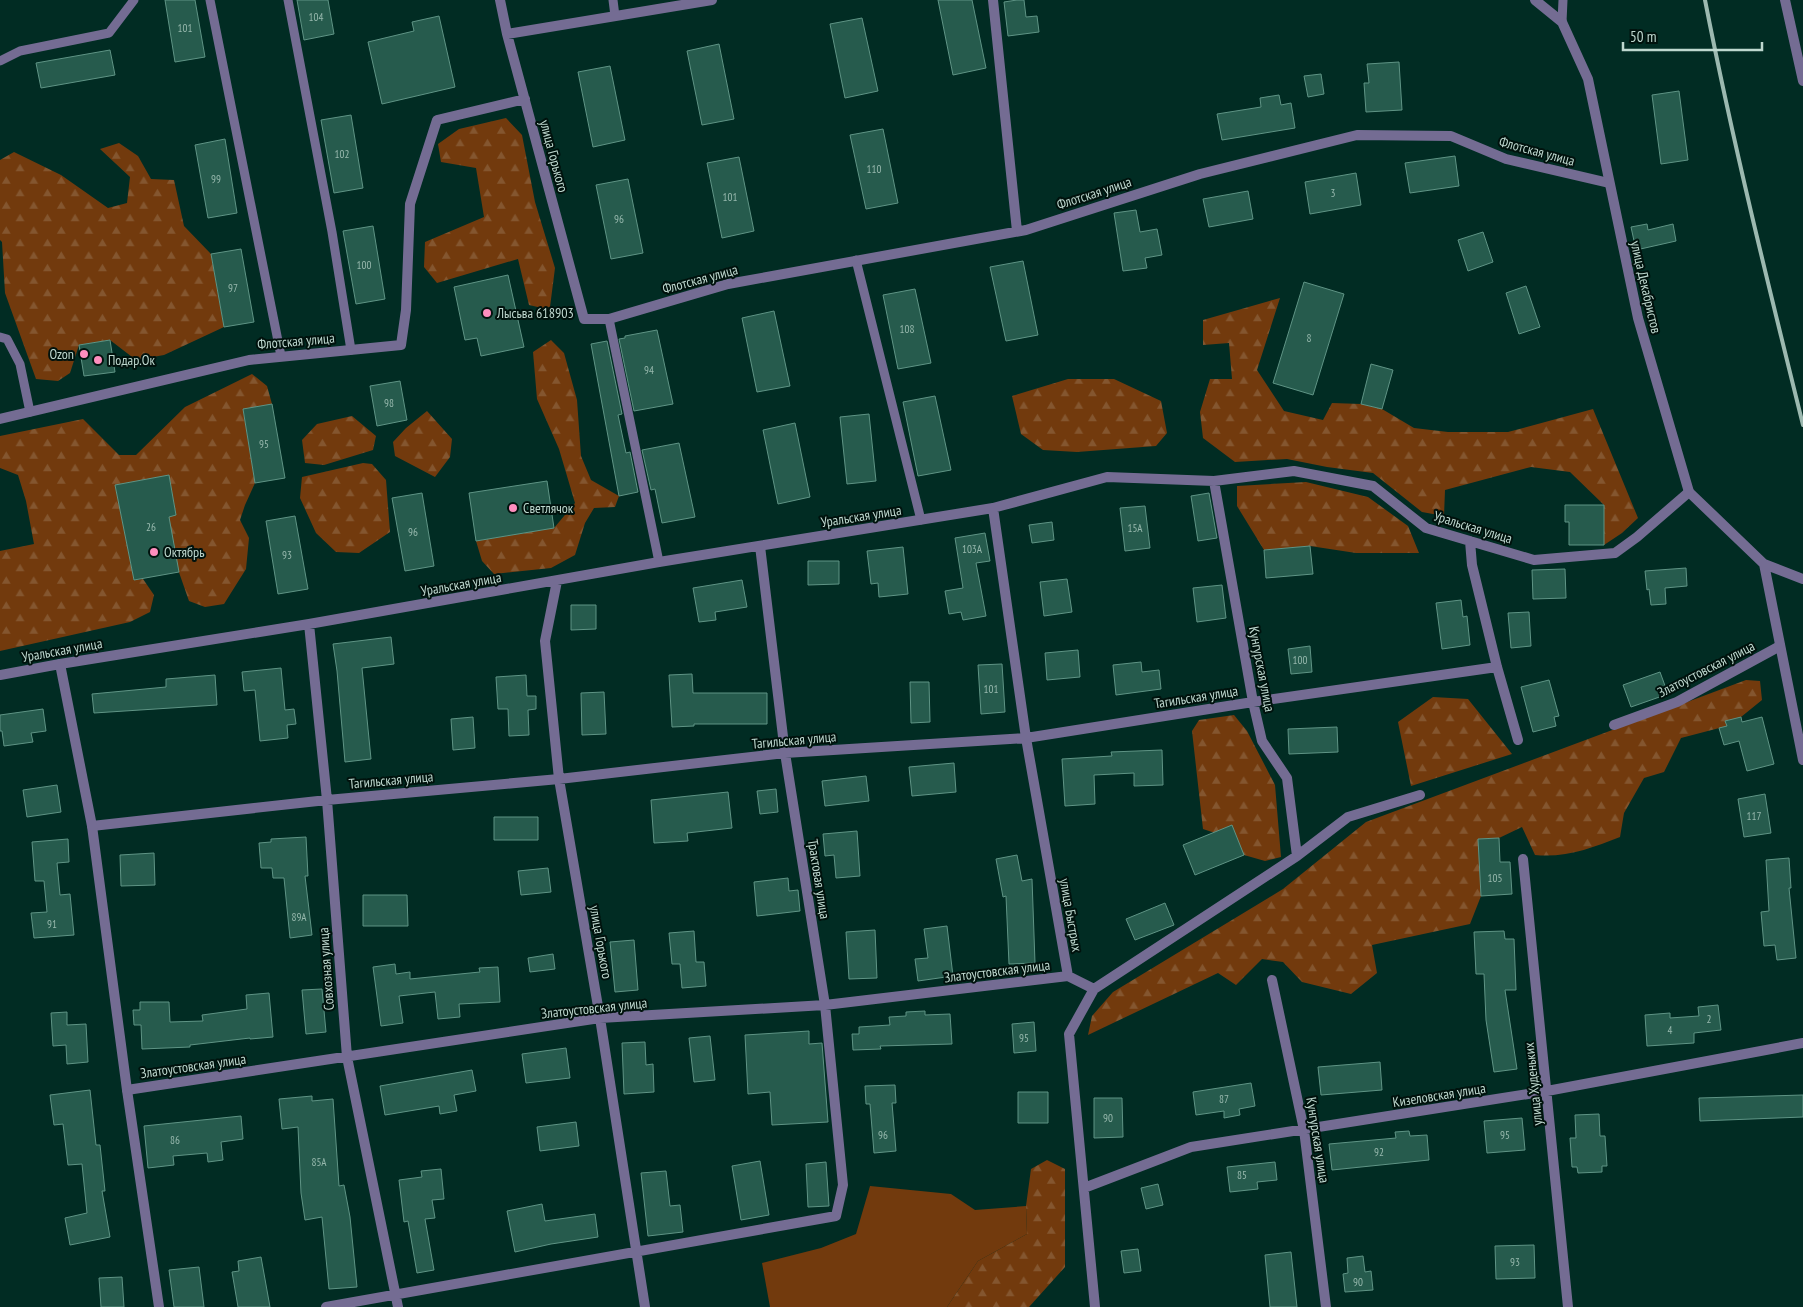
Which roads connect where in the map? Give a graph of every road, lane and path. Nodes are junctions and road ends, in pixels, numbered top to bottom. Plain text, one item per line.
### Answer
1 (134, 0) edge
2 (210, 0) edge
3 (288, 0) edge
4 (500, 0) edge
5 (613, 0) edge
6 (712, 0) edge
7 (993, 0) edge
8 (1535, 0) edge
9 (1563, 0) edge
10 (1785, 0) edge
11 (615, 16) junction
12 (1562, 22) junction
13 (507, 34) junction
14 (0, 60) edge
15 (1803, 81) edge
16 (525, 99) junction
17 (1610, 183) junction
18 (1017, 231) junction
19 (856, 260) junction
20 (584, 319) joint
21 (609, 319) junction
22 (0, 337) edge
23 (351, 350) junction
24 (281, 356) junction
25 (30, 412) junction
26 (0, 419) edge
27 (1214, 481) junction
28 (1689, 492) junction
29 (993, 508) junction
30 (921, 520) junction
31 (1470, 541) junction
32 (760, 546) junction
33 (659, 562) junction
34 (1764, 564) junction
35 (1803, 579) edge
36 (556, 581) junction
37 (309, 624) junction
38 (1780, 646) junction
39 (60, 664) junction
40 (1497, 667) junction
41 (0, 675) edge
42 (1253, 702) junction
43 (1614, 726) dead end
44 (1026, 738) junction
45 (1518, 740) dead end
46 (785, 754) junction
47 (1803, 760) edge
48 (559, 779) junction
49 (1420, 795) dead end
50 (328, 800) junction
51 (92, 826) junction
52 (1297, 856) junction
53 (1524, 859) dead end
54 (1068, 976) junction
55 (1272, 980) dead end
56 (1094, 989) junction
57 (825, 1005) junction
58 (600, 1018) junction
59 (1803, 1043) edge
60 (347, 1057) junction
61 (127, 1090) junction
62 (1547, 1091) junction
63 (1304, 1130) junction
64 (1084, 1188) junction
65 (637, 1252) junction
66 (396, 1294) junction
67 (159, 1307) edge
68 (326, 1307) edge
69 (398, 1307) edge
70 (645, 1307) edge
71 (1095, 1307) edge
72 (1326, 1307) edge
73 (1568, 1307) edge

1 - 14 lane
2 - 24 lane
3 - 23 lane
4 - 13 street, улица Горького
5 - 11 lane
6 - 11 street
7 - 18 street
8 - 12 street, улица Декабристов
9 - 12 lane
10 - 15 street
11 - 13 street
12 - 17 street, улица Декабристов
13 - 16 street, улица Горького
16 - 20 street, улица Горького
16 - 23 street, Флотская улица
17 - 18 street, Флотская улица
17 - 28 street, улица Декабристов
18 - 19 street, Флотская улица
19 - 21 street, Флотская улица
19 - 30 lane
20 - 21 street, Флотская улица
21 - 33 lane
22 - 25 lane
23 - 24 street, Флотская улица
24 - 25 street, Флотская улица
25 - 26 street, Флотская улица
27 - 29 street, Уральская улица
27 - 31 street, Уральская улица
27 - 42 street, Кунгурская улица
28 - 31 street, Уральская улица
28 - 34 street, улица Декабристов
29 - 30 street, Уральская улица
29 - 44 street, улица Быстрых
30 - 32 street, Уральская улица
31 - 40 street
32 - 33 street, Уральская улица
32 - 46 street, Трактовая улица
33 - 36 street, Уральская улица
34 - 35 street
34 - 38 street
36 - 37 street, Уральская улица
36 - 48 street, улица Горького
37 - 39 street, Уральская улица
37 - 50 street, Совхозная улица
38 - 43 street, Златоустовская улица
38 - 47 street
39 - 41 street, Уральская улица
39 - 51 street
40 - 42 street, Тагильская улица
40 - 45 street
42 - 44 street, Тагильская улица
42 - 52 street, Кунгурская улица
44 - 46 street, Тагильская улица
44 - 54 street, улица Быстрых
46 - 48 street, Тагильская улица
46 - 57 street, Трактовая улица
48 - 50 street, Тагильская улица
48 - 58 street, улица Горького
49 - 52 street
50 - 51 street, Тагильская улица
50 - 60 street, Совхозная улица
51 - 61 street
52 - 56 street
53 - 62 street, улица Худеньких
54 - 56 street
54 - 57 street, Златоустовская улица
55 - 63 street, Кунгурская улица
56 - 64 street
57 - 58 street, Златоустовская улица
57 - 65 street, Трактовая улица
58 - 60 street, Златоустовская улица
58 - 65 street, улица Горького
59 - 62 street, Кизеловская улица
60 - 61 street, Златоустовская улица
60 - 66 street, Совхозная улица
61 - 67 street
62 - 63 street, Кизеловская улица
62 - 73 street, улица Худеньких
63 - 64 street, Кизеловская улица
63 - 72 street, Кунгурская улица
64 - 71 street
65 - 66 street
65 - 70 street, улица Горького
66 - 68 street
66 - 69 street, Совхозная улица

